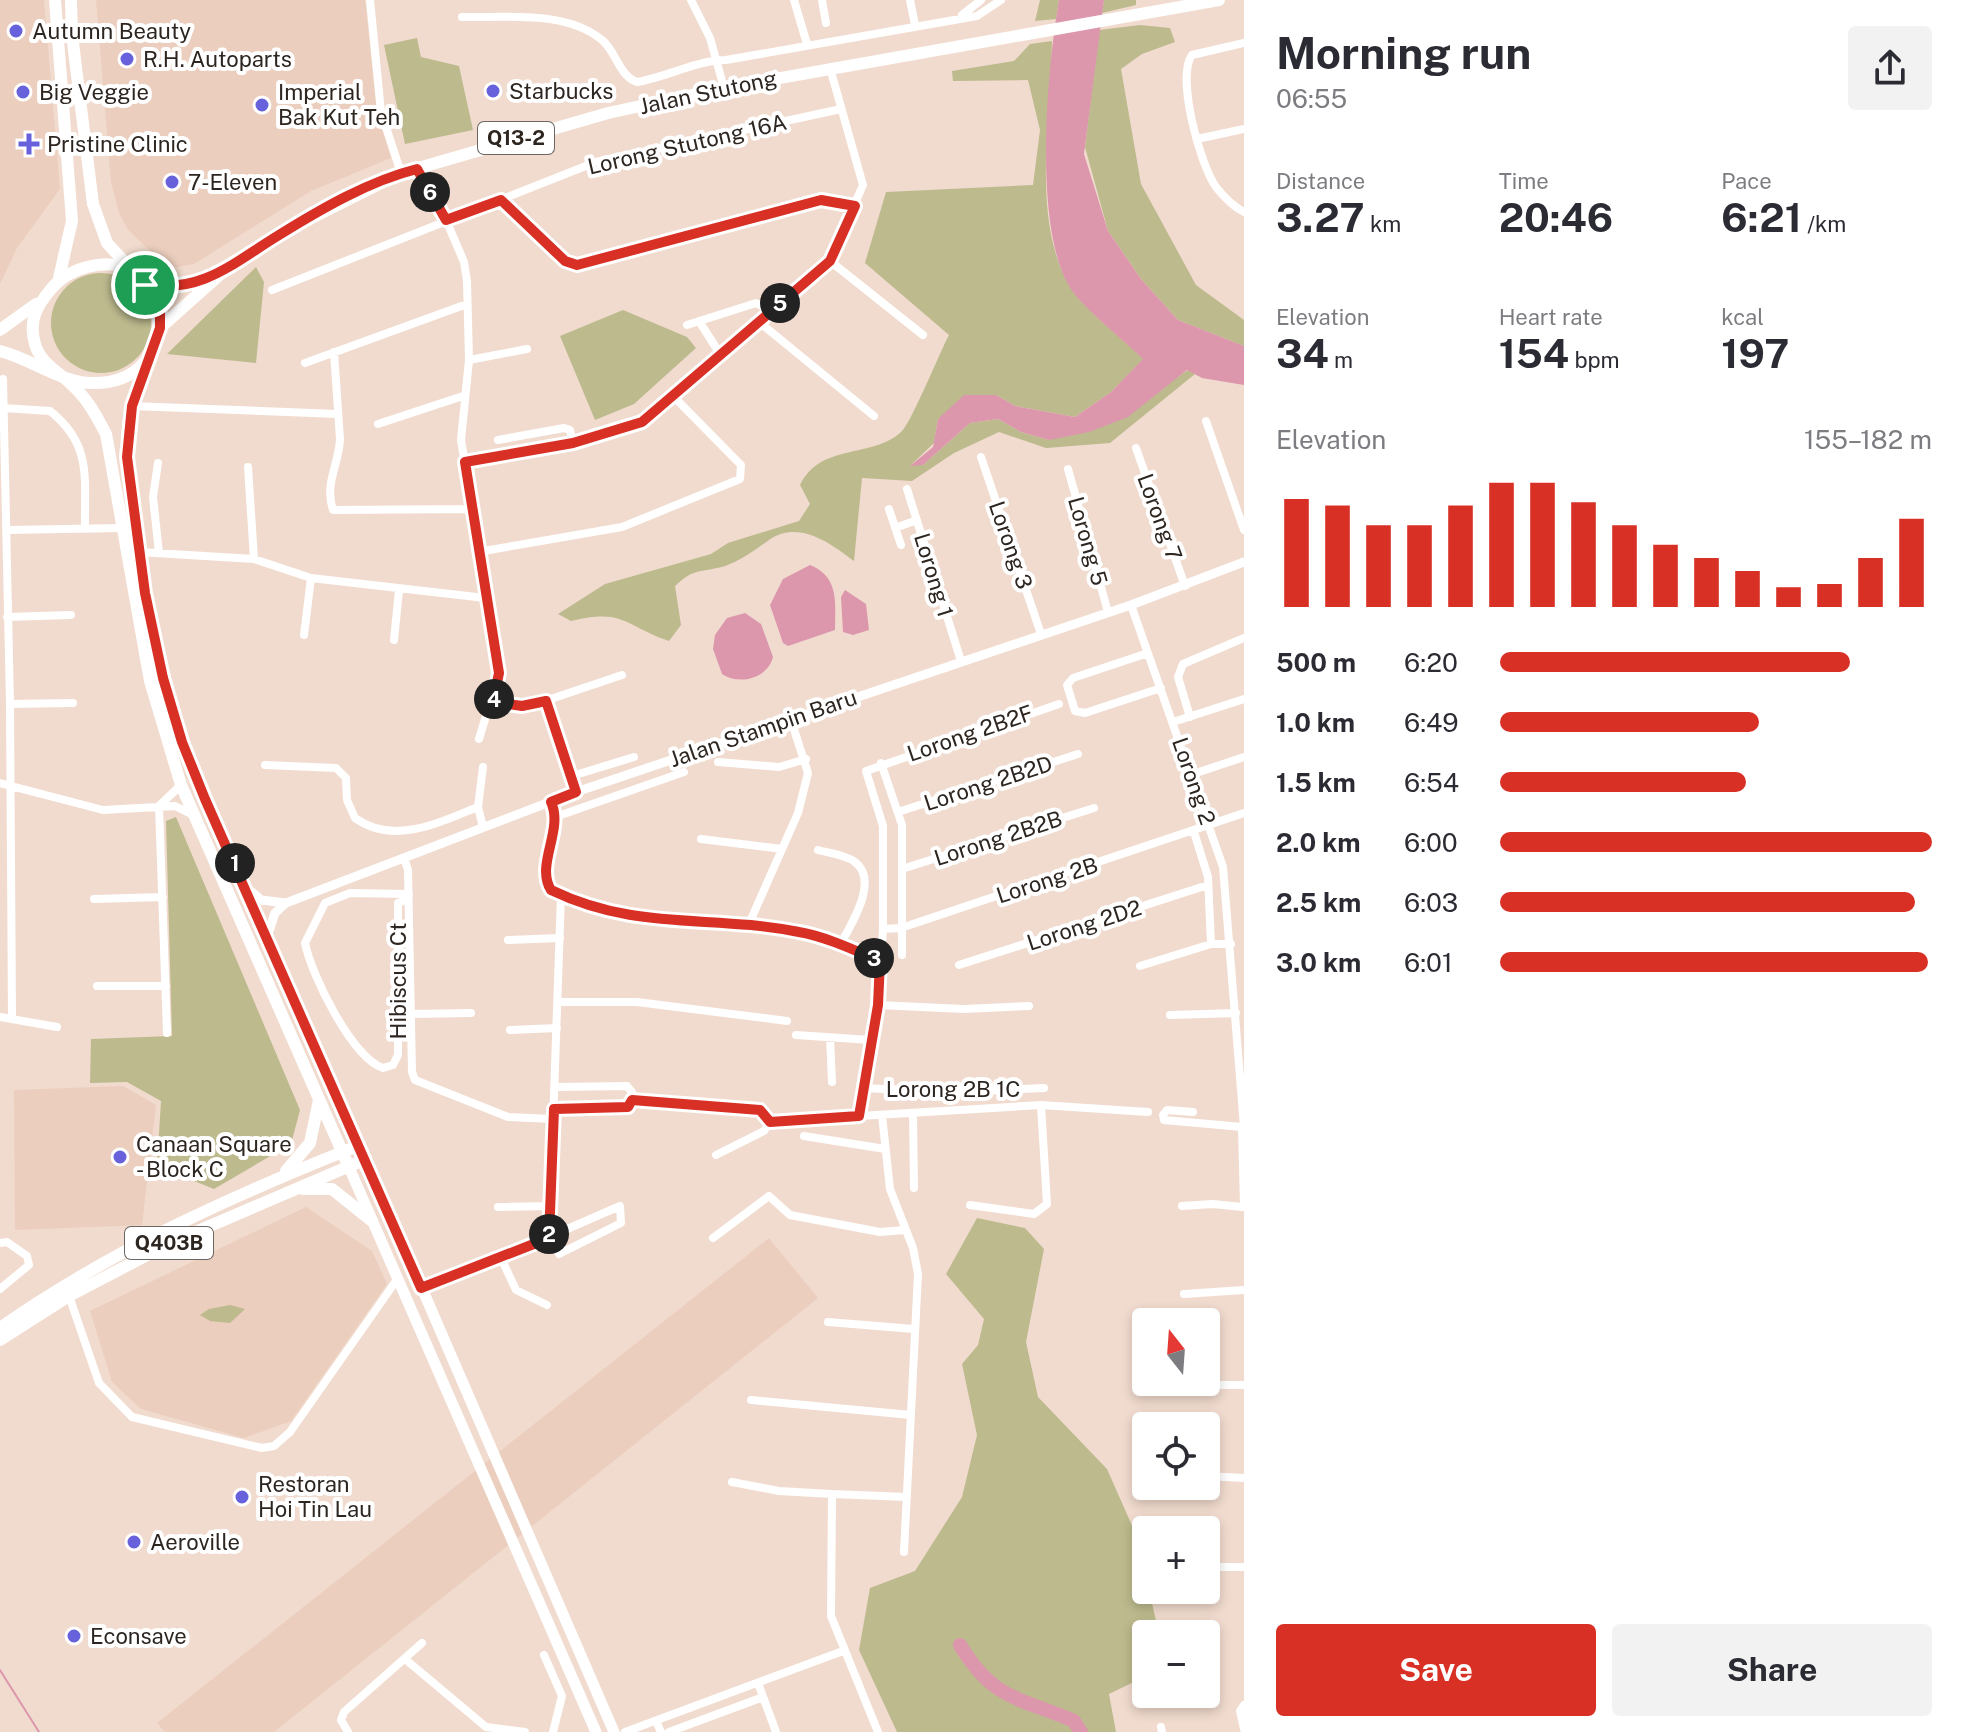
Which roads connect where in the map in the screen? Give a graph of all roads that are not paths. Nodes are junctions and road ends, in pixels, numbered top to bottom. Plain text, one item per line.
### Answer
1 (55, 0) edge
2 (71, 0) edge
3 (370, 0) edge
4 (691, 0) edge
5 (794, 0) edge
6 (822, 0) edge
7 (910, 0) edge
8 (981, 0) edge
9 (1001, 0) edge
10 (1219, 0) edge
11 (962, 16) junction
12 (462, 17) dead end
13 (826, 23) dead end
14 (915, 25) junction
15 (1244, 43) edge
16 (807, 44) junction
17 (716, 60) junction
18 (830, 68) junction
19 (724, 88) junction
20 (841, 109) junction
21 (1244, 129) edge
22 (1197, 139) junction
23 (417, 169) junction
24 (401, 173) junction
25 (501, 200) junction
26 (855, 206) junction
27 (1244, 212) edge
28 (446, 220) junction
29 (830, 261) junction
30 (225, 270) junction
31 (59, 278) junction
32 (142, 282) junction
33 (272, 290) dead end
34 (39, 302) junction
35 (467, 304) junction
36 (771, 311) junction
37 (699, 321) junction
38 (759, 322) junction
39 (687, 325) dead end
40 (160, 328) junction
41 (0, 330) edge
42 (923, 335) dead end
43 (527, 349) dead end
44 (0, 351) edge
45 (334, 352) junction
46 (720, 354) junction
47 (146, 360) junction
48 (469, 360) junction
49 (305, 363) dead end
50 (56, 372) junction
51 (3, 379) dead end
52 (463, 396) junction
53 (674, 397) junction
54 (132, 406) junction
55 (3, 408) junction
56 (338, 414) junction
57 (874, 416) dead end
58 (1206, 421) dead end
59 (378, 424) dead end
60 (510, 437) junction
61 (498, 440) dead end
62 (573, 443) junction
63 (1136, 448) dead end
64 (514, 453) junction
65 (981, 457) dead end
66 (465, 462) junction
67 (158, 463) dead end
68 (248, 467) dead end
69 (1068, 469) dead end
70 (907, 489) dead end
71 (471, 509) junction
72 (889, 509) dead end
73 (917, 520) junction
74 (122, 528) junction
75 (895, 528) junction
76 (85, 529) junction
77 (7, 530) junction
78 (1244, 530) edge
79 (901, 545) dead end
80 (139, 552) junction
81 (478, 552) junction
82 (159, 553) junction
83 (254, 559) junction
84 (1244, 562) edge
85 (311, 578) junction
86 (1185, 586) junction
87 (399, 590) junction
88 (3, 593) edge
89 (485, 598) junction
90 (1131, 605) junction
91 (1108, 612) junction
92 (71, 615) dead end
93 (7, 617) junction
94 (1041, 634) junction
95 (304, 635) dead end
96 (1244, 638) edge
97 (394, 640) dead end
98 (1148, 653) junction
99 (961, 661) junction
100 (622, 675) dead end
101 (4, 678) edge
102 (1161, 688) junction
103 (1244, 699) edge
104 (546, 701) junction
105 (493, 702) junction
106 (73, 703) dead end
107 (10, 704) junction
108 (1059, 704) dead end
109 (1190, 717) junction
110 (791, 720) junction
111 (1173, 722) junction
112 (479, 739) dead end
113 (1078, 754) dead end
114 (634, 757) dead end
115 (1244, 757) edge
116 (806, 759) junction
117 (718, 762) dead end
118 (881, 763) junction
119 (265, 765) dead end
120 (483, 767) dead end
121 (684, 772) dead end
122 (1193, 774) junction
123 (572, 776) junction
124 (0, 783) edge
125 (181, 785) junction
126 (11, 786) junction
127 (576, 792) junction
128 (551, 802) junction
129 (159, 806) junction
130 (478, 807) junction
131 (1094, 808) dead end
132 (898, 812) junction
133 (1244, 813) edge
134 (193, 815) junction
135 (558, 816) junction
136 (1210, 826) junction
137 (483, 827) junction
138 (1194, 832) junction
139 (701, 839) dead end
140 (782, 849) junction
141 (818, 850) dead end
142 (404, 858) junction
143 (902, 869) junction
144 (1208, 885) junction
145 (246, 887) junction
146 (561, 895) junction
147 (408, 896) junction
148 (163, 897) junction
149 (94, 899) dead end
150 (286, 903) junction
151 (748, 926) junction
152 (901, 928) junction
153 (883, 929) junction
154 (267, 937) junction
155 (560, 938) junction
156 (508, 940) dead end
157 (1211, 944) junction
158 (1231, 944) junction
159 (840, 945) junction
160 (902, 955) dead end
161 (880, 961) junction
162 (1233, 962) junction
163 (1244, 964) edge
164 (959, 965) dead end
165 (1140, 966) dead end
166 (97, 986) dead end
167 (166, 986) junction
168 (558, 1002) junction
169 (878, 1005) junction
170 (1029, 1006) dead end
171 (471, 1013) dead end
172 (1236, 1013) junction
173 (411, 1014) junction
174 (1170, 1015) dead end
175 (0, 1017) edge
176 (12, 1019) junction
177 (787, 1021) dead end
178 (57, 1027) dead end
179 (1240, 1027) edge
180 (557, 1028) junction
181 (510, 1030) dead end
182 (167, 1033) dead end
183 (796, 1035) dead end
184 (830, 1038) junction
185 (870, 1040) junction
186 (832, 1082) dead end
187 (555, 1087) junction
188 (861, 1088) junction
189 (1044, 1088) dead end
190 (319, 1100) junction
191 (632, 1100) junction
192 (1041, 1105) junction
193 (554, 1109) junction
194 (1148, 1112) dead end
195 (1193, 1112) dead end
196 (913, 1113) junction
197 (882, 1115) junction
198 (859, 1116) junction
199 (553, 1119) junction
200 (770, 1122) junction
201 (1243, 1127) edge
202 (804, 1136) dead end
203 (360, 1145) junction
204 (885, 1149) junction
205 (342, 1152) junction
206 (716, 1155) dead end
207 (366, 1159) junction
208 (348, 1165) junction
209 (281, 1176) junction
210 (914, 1188) dead end
211 (287, 1192) junction
212 (970, 1205) dead end
213 (550, 1206) junction
214 (1182, 1206) dead end
215 (498, 1207) dead end
216 (1243, 1207) edge
217 (372, 1221) junction
218 (905, 1230) junction
219 (549, 1238) junction
220 (713, 1238) dead end
221 (0, 1243) edge
222 (559, 1254) dead end
223 (501, 1258) junction
224 (398, 1278) junction
225 (421, 1288) junction
226 (0, 1289) edge
227 (1244, 1290) edge
228 (1184, 1294) dead end
229 (69, 1296) junction
230 (547, 1305) dead end
231 (828, 1322) dead end
232 (0, 1328) edge
233 (914, 1329) junction
234 (0, 1340) edge
235 (1220, 1385) edge
236 (1244, 1385) edge
237 (751, 1400) dead end
238 (911, 1415) junction
239 (1220, 1477) edge
240 (1244, 1478) edge
241 (732, 1482) dead end
242 (832, 1494) junction
243 (907, 1497) junction
244 (904, 1552) dead end
245 (1220, 1567) edge
246 (1244, 1567) edge
247 (422, 1643) dead end
248 (843, 1651) junction
249 (544, 1655) dead end
250 (405, 1659) junction
251 (758, 1683) junction
252 (763, 1697) junction
253 (1244, 1705) edge
254 (656, 1721) junction
255 (1244, 1729) edge
256 (348, 1732) edge
257 (525, 1732) edge
258 (553, 1732) edge
259 (596, 1732) edge
260 (614, 1732) edge
261 (625, 1732) edge
262 (661, 1732) edge
263 (669, 1732) edge
264 (776, 1732) edge
265 (878, 1732) edge

1 - 31 main road
2 - 32 main road
3 - 24 street
4 - 17 street
5 - 16 street
6 - 13 street
7 - 14 street
8 - 11 street
9 - 11 street
10 - 18 main road, Jalan Stutong / Q13-2
11 - 14 street
12 - 17 street
14 - 16 street
15 - 22 street
16 - 17 street
17 - 19 street
18 - 19 main road, Jalan Stutong / Q13-2
18 - 20 street
19 - 23 main road, Jalan Stutong / Q13-2
20 - 25 street, Lorong Stutong 16A
20 - 26 street
21 - 22 street
22 - 27 street
23 - 24 main road, Jalan Stutong / Q13-2
23 - 28 street
24 - 30 main road, Jalan Stutong / Q13-2
25 - 26 street
25 - 28 street, Lorong Stutong 16A
26 - 29 street
28 - 33 street, Lorong Stutong 16A
28 - 35 street
29 - 36 street
29 - 42 street
30 - 32 main road, Q13-2
30 - 40 main road, Q13-2
31 - 32 main road
31 - 34 main road
32 - 40 main road
34 - 41 main road
34 - 50 main road
35 - 45 street
35 - 48 street
36 - 37 street
36 - 38 street
37 - 39 street
37 - 46 street
38 - 46 street
38 - 57 street
40 - 47 main road
43 - 48 street
44 - 50 main road
45 - 49 street
45 - 56 street
46 - 53 street
47 - 50 main road
47 - 54 main road
48 - 52 street
50 - 74 main road
51 - 55 street
52 - 59 street
52 - 66 street
53 - 62 street
53 - 81 street
54 - 56 street
54 - 80 main road
55 - 76 street
55 - 77 street
56 - 71 street
58 - 78 street
60 - 61 street
60 - 62 street
60 - 64 street
62 - 64 street
63 - 86 street, Lorong 7
64 - 66 street
65 - 94 street, Lorong 3
66 - 71 street
67 - 82 street
68 - 83 street
69 - 91 street, Lorong 5
70 - 73 street, Lorong 1
71 - 81 street
72 - 75 street
73 - 75 street
73 - 99 street, Lorong 1
74 - 76 street
74 - 125 main road
75 - 79 street
76 - 77 street
77 - 88 street
80 - 82 street
80 - 145 main road
81 - 89 street
82 - 83 street
83 - 85 street
84 - 86 street, Jalan Stampin Baru
85 - 87 street
85 - 95 street
86 - 90 street, Jalan Stampin Baru
87 - 89 street
87 - 97 street
88 - 93 street
89 - 105 street
90 - 91 street, Jalan Stampin Baru
90 - 98 street, Lorong 2
91 - 94 street, Jalan Stampin Baru
92 - 93 street
93 - 101 street
94 - 99 street, Jalan Stampin Baru
96 - 109 street
98 - 102 street, Lorong 2
98 - 102 street
99 - 110 street, Jalan Stampin Baru
100 - 104 street
101 - 107 street
102 - 111 street, Lorong 2
103 - 109 street
104 - 105 street
104 - 123 street
105 - 112 street
106 - 107 street
107 - 126 street
108 - 118 street, Lorong 2B2F
109 - 111 street
110 - 116 street
110 - 127 street, Jalan Stampin Baru
111 - 122 street, Lorong 2
113 - 132 street, Lorong 2B2D
114 - 123 street
115 - 122 street
116 - 117 street
116 - 140 street
118 - 132 street
118 - 153 street
119 - 130 street
120 - 130 street
121 - 135 street
122 - 136 street, Lorong 2
123 - 127 street
124 - 126 street
125 - 129 street
125 - 134 main road
126 - 129 street
126 - 176 street
127 - 128 street, Jalan Stampin Baru
128 - 135 street
128 - 137 street, Jalan Stampin Baru
129 - 134 street
129 - 148 street
130 - 137 street
131 - 143 street, Lorong 2B2B
132 - 143 street
133 - 136 street, Lorong 2B
134 - 190 main road
135 - 146 street
136 - 138 street, Lorong 2B
136 - 158 street, Lorong 2
137 - 142 street, Jalan Stampin Baru
138 - 144 street
138 - 152 street, Lorong 2B
139 - 140 street
140 - 151 street
141 - 159 street
142 - 147 street
142 - 150 street, Jalan Stampin Baru
143 - 152 street
144 - 157 street
144 - 164 street, Lorong 2D2
145 - 150 street
145 - 154 main road
146 - 151 street
146 - 155 street
147 - 147 street, Hibiscus Ct
147 - 173 street
148 - 149 street
148 - 167 street
150 - 154 street
151 - 159 street
152 - 153 street, Lorong 2B
152 - 160 street
153 - 161 street
154 - 203 main road
155 - 156 street
155 - 168 street
157 - 158 street
157 - 165 street
158 - 162 street, Lorong 2
159 - 161 street
161 - 169 street
162 - 163 street
162 - 172 street, Lorong 2
166 - 167 street
167 - 182 street
168 - 177 street
168 - 180 street
169 - 170 street
169 - 185 street
171 - 173 street
172 - 174 street
172 - 179 street, Lorong 2
173 - 199 street
175 - 176 street
176 - 178 street
179 - 201 street, Lorong 2
180 - 181 street
180 - 187 street
183 - 184 street
184 - 185 street
184 - 186 street
185 - 188 street
187 - 191 street
187 - 193 street
188 - 189 street, Lorong 2B 1C
188 - 198 street
190 - 205 main road
190 - 209 main road
191 - 193 street
191 - 200 street
192 - 194 street
192 - 196 street
192 - 212 street
193 - 199 street
195 - 201 street
196 - 197 street
196 - 210 street
197 - 198 street
197 - 204 street
198 - 200 street
199 - 213 street
200 - 206 street
201 - 216 street, Lorong 2
202 - 204 street
203 - 205 main road
203 - 207 main road
204 - 218 street
205 - 208 main road
205 - 209 main road
207 - 208 main road, Q403B
207 - 225 main road
208 - 211 main road, Q403B
208 - 217 main road
209 - 232 main road
211 - 217 main road
211 - 229 main road, Q403B
213 - 215 street
213 - 219 street
214 - 216 street
217 - 224 main road
218 - 220 street
218 - 233 street
219 - 222 street
219 - 223 street
221 - 226 street
223 - 225 street
223 - 230 street
224 - 229 street
224 - 259 main road
225 - 260 main road
227 - 228 street
229 - 234 main road, Q403B
231 - 233 street
233 - 238 street
235 - 236 street
237 - 238 street
238 - 243 street
239 - 240 street
241 - 242 street
242 - 243 street
242 - 248 street
243 - 244 street
245 - 246 street
247 - 250 street
248 - 251 street
248 - 265 street
249 - 258 street
250 - 256 street
250 - 257 street
251 - 252 street
251 - 254 street
252 - 263 street
252 - 264 street
253 - 255 street
254 - 261 street
254 - 262 street

